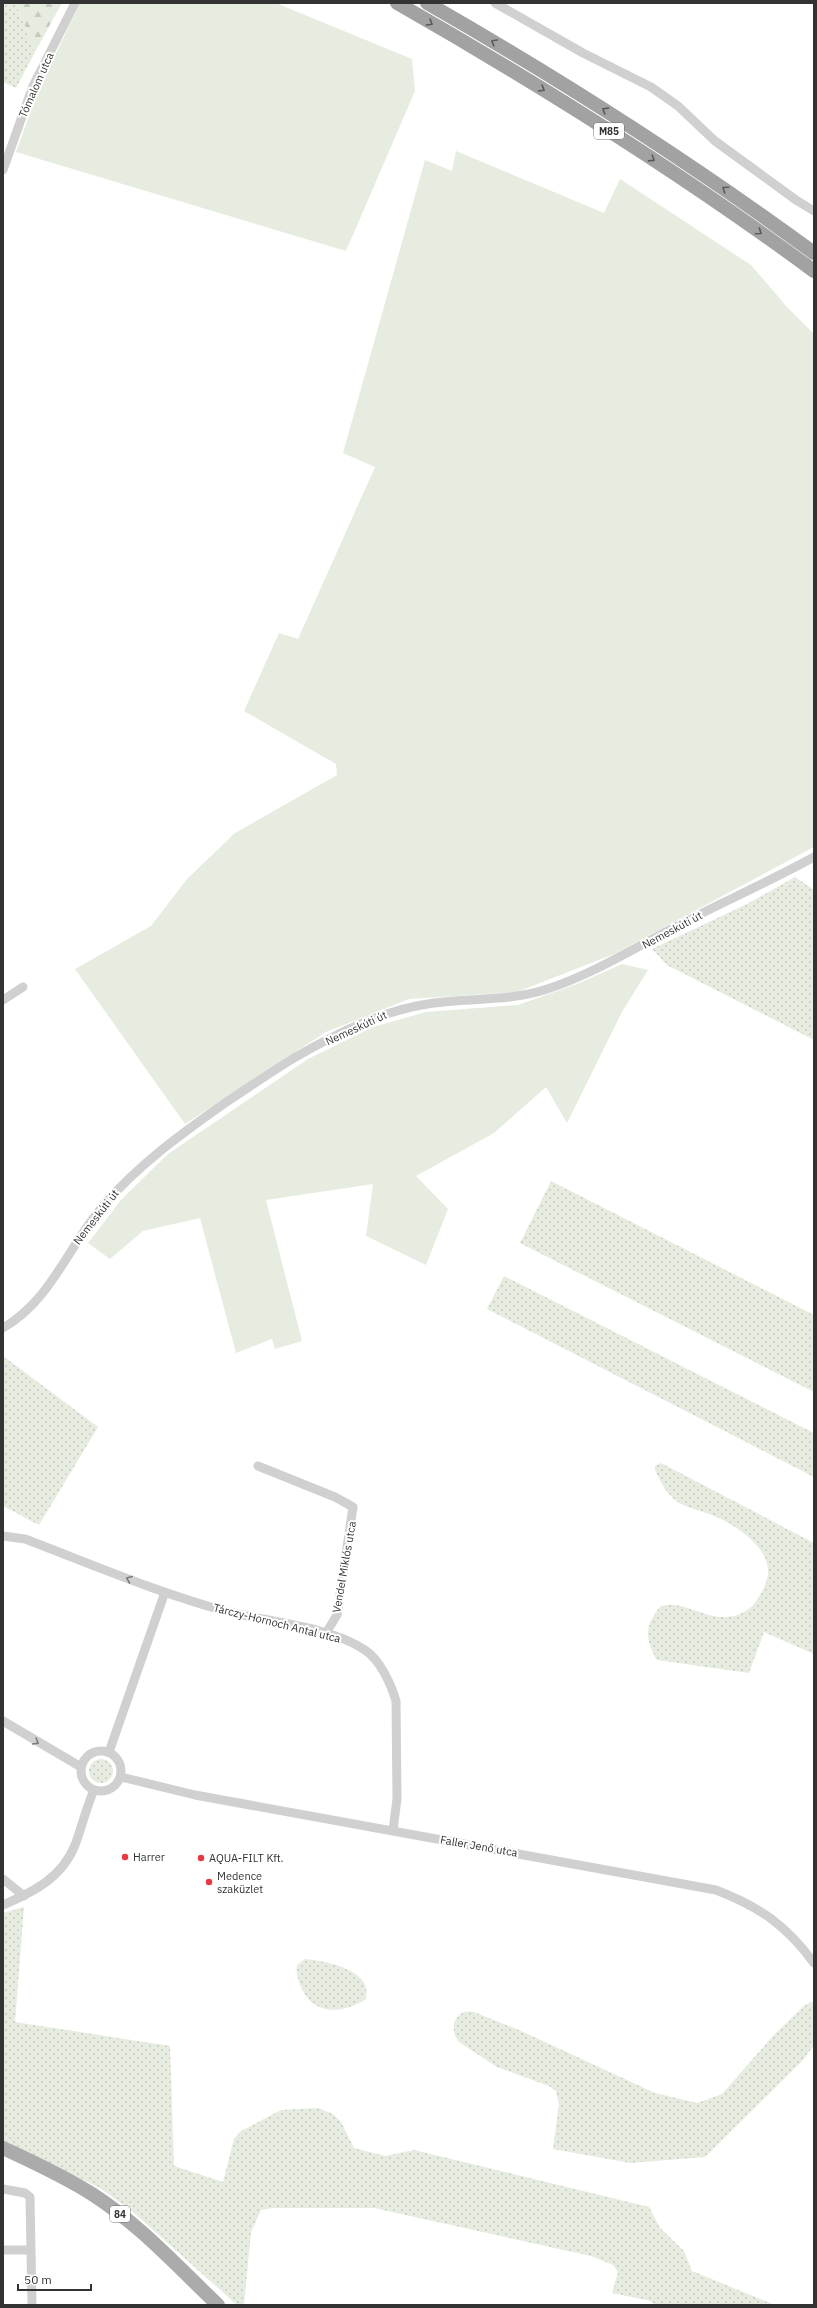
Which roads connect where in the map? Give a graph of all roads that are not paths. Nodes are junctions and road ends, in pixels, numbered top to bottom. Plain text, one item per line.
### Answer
1 (76, 3) edge
2 (397, 3) edge
3 (427, 3) edge
4 (495, 3) edge
5 (3, 170) edge
6 (814, 210) edge
7 (814, 252) edge
8 (814, 271) edge
9 (814, 857) edge
10 (22, 987) dead end
11 (3, 1000) edge
12 (3, 1328) edge
13 (258, 1466) dead end
14 (3, 1536) edge
15 (165, 1592) junction
16 (326, 1633) junction
17 (3, 1721) edge
18 (109, 1752) junction
19 (81, 1767) junction
20 (121, 1777) junction
21 (94, 1790) junction
22 (393, 1830) junction
23 (3, 1879) edge
24 (24, 1896) junction
25 (3, 1905) edge
26 (814, 1963) edge
27 (3, 2148) edge
28 (3, 2189) edge
29 (3, 2250) edge
30 (30, 2250) junction
31 (32, 2305) edge
32 (218, 2305) edge

1 - 5 street, Tómalom utca
2 -> 8 highway, M85
7 -> 3 highway, M85
4 - 6 street
9 - 12 street, Nemeskúti út
10 - 11 street
13 - 16 street, Vendel Miklós utca
15 -> 14 street, Tárczy-Hornoch Antal utca
15 - 16 street, Tárczy-Hornoch Antal utca
15 - 18 street
16 - 22 street, Tárczy-Hornoch Antal utca
17 -> 19 street
18 - 19 street
18 - 20 street
19 - 21 street
20 - 21 street
20 - 22 street, Faller Jenő utca
21 - 24 street
22 - 26 street, Faller Jenő utca
23 - 24 street
24 - 25 street
27 - 32 main road, 84
28 - 30 street
29 - 30 street
30 - 31 street

